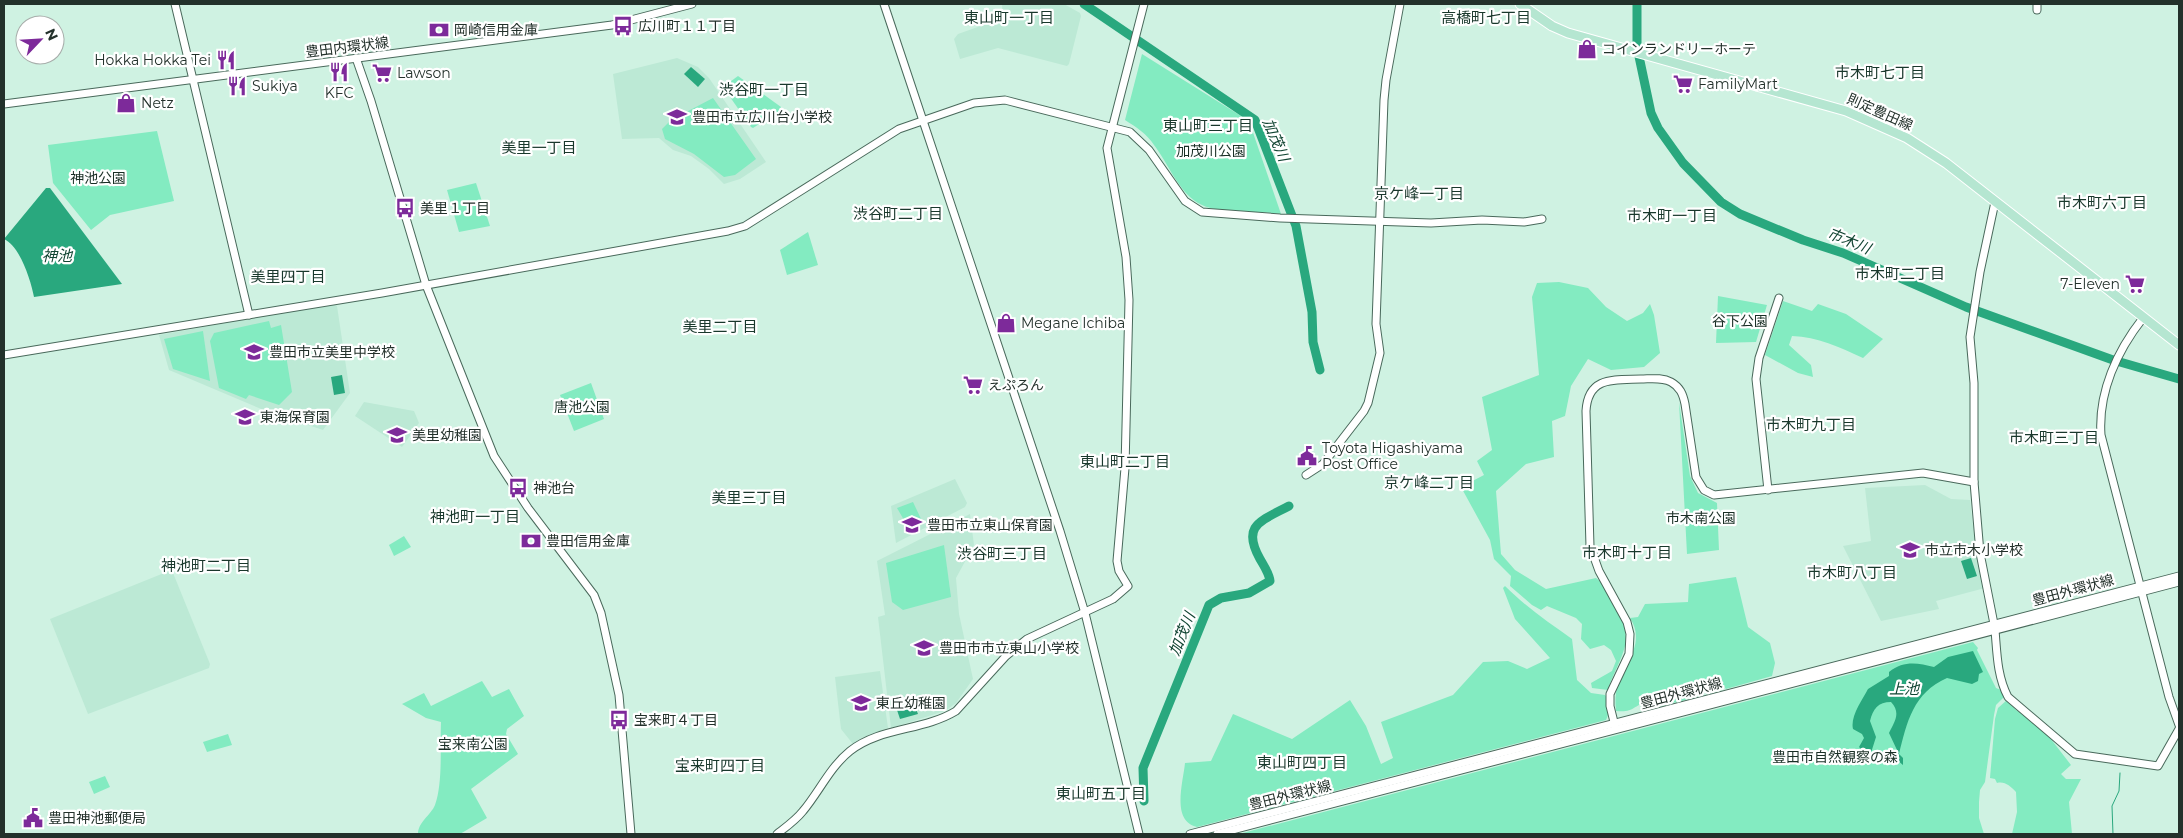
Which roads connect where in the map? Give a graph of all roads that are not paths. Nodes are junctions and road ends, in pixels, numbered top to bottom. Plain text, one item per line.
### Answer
1 (175, 4) edge
2 (692, 4) edge
3 (884, 4) edge
4 (1144, 4) edge
5 (1400, 4) edge
6 (1520, 4) edge
7 (356, 58) junction
8 (192, 79) junction
9 (4, 104) edge
10 (923, 120) junction
11 (1111, 127) junction
12 (1995, 202) junction
13 (1542, 219) dead end
14 (1381, 222) junction
15 (426, 286) junction
16 (1780, 298) dead end
17 (249, 315) junction
18 (2144, 318) junction
19 (2179, 345) edge
20 (4, 355) edge
21 (1306, 475) dead end
22 (1974, 482) junction
23 (1768, 490) junction
24 (2179, 576) edge
25 (2179, 582) edge
26 (2140, 589) junction
27 (1085, 613) junction
28 (1995, 627) junction
29 (2179, 725) edge
30 (1615, 726) junction
31 (2179, 729) edge
32 (631, 834) edge
33 (777, 834) edge
34 (1139, 834) edge
35 (1190, 834) edge
36 (1217, 834) edge

1 - 8 street
2 - 7 street, 豊田内環状線
3 - 10 street
4 - 11 street
5 - 14 street
6 - 12 main road, 則定豊田線
7 - 8 street, 豊田内環状線
7 - 15 street
8 - 9 street, 豊田内環状線
8 - 17 street
10 - 11 street
10 - 15 street
10 - 27 street
11 - 14 street
11 - 27 street
12 - 18 main road, 則定豊田線
12 - 22 street
13 - 14 street
14 - 21 street
15 - 17 street
15 - 32 street
16 - 23 street
17 - 20 street
18 - 19 main road, 則定豊田線
18 - 26 street
22 - 23 street
22 - 28 street
23 - 30 street
24 - 26 street, 豊田外環状線
25 - 26 street, 豊田外環状線
26 - 28 street, 豊田外環状線
26 - 29 street
27 - 33 street
27 - 34 street
28 - 30 street, 豊田外環状線
28 - 31 street
30 - 35 street, 豊田外環状線
30 - 36 street, 豊田外環状線

